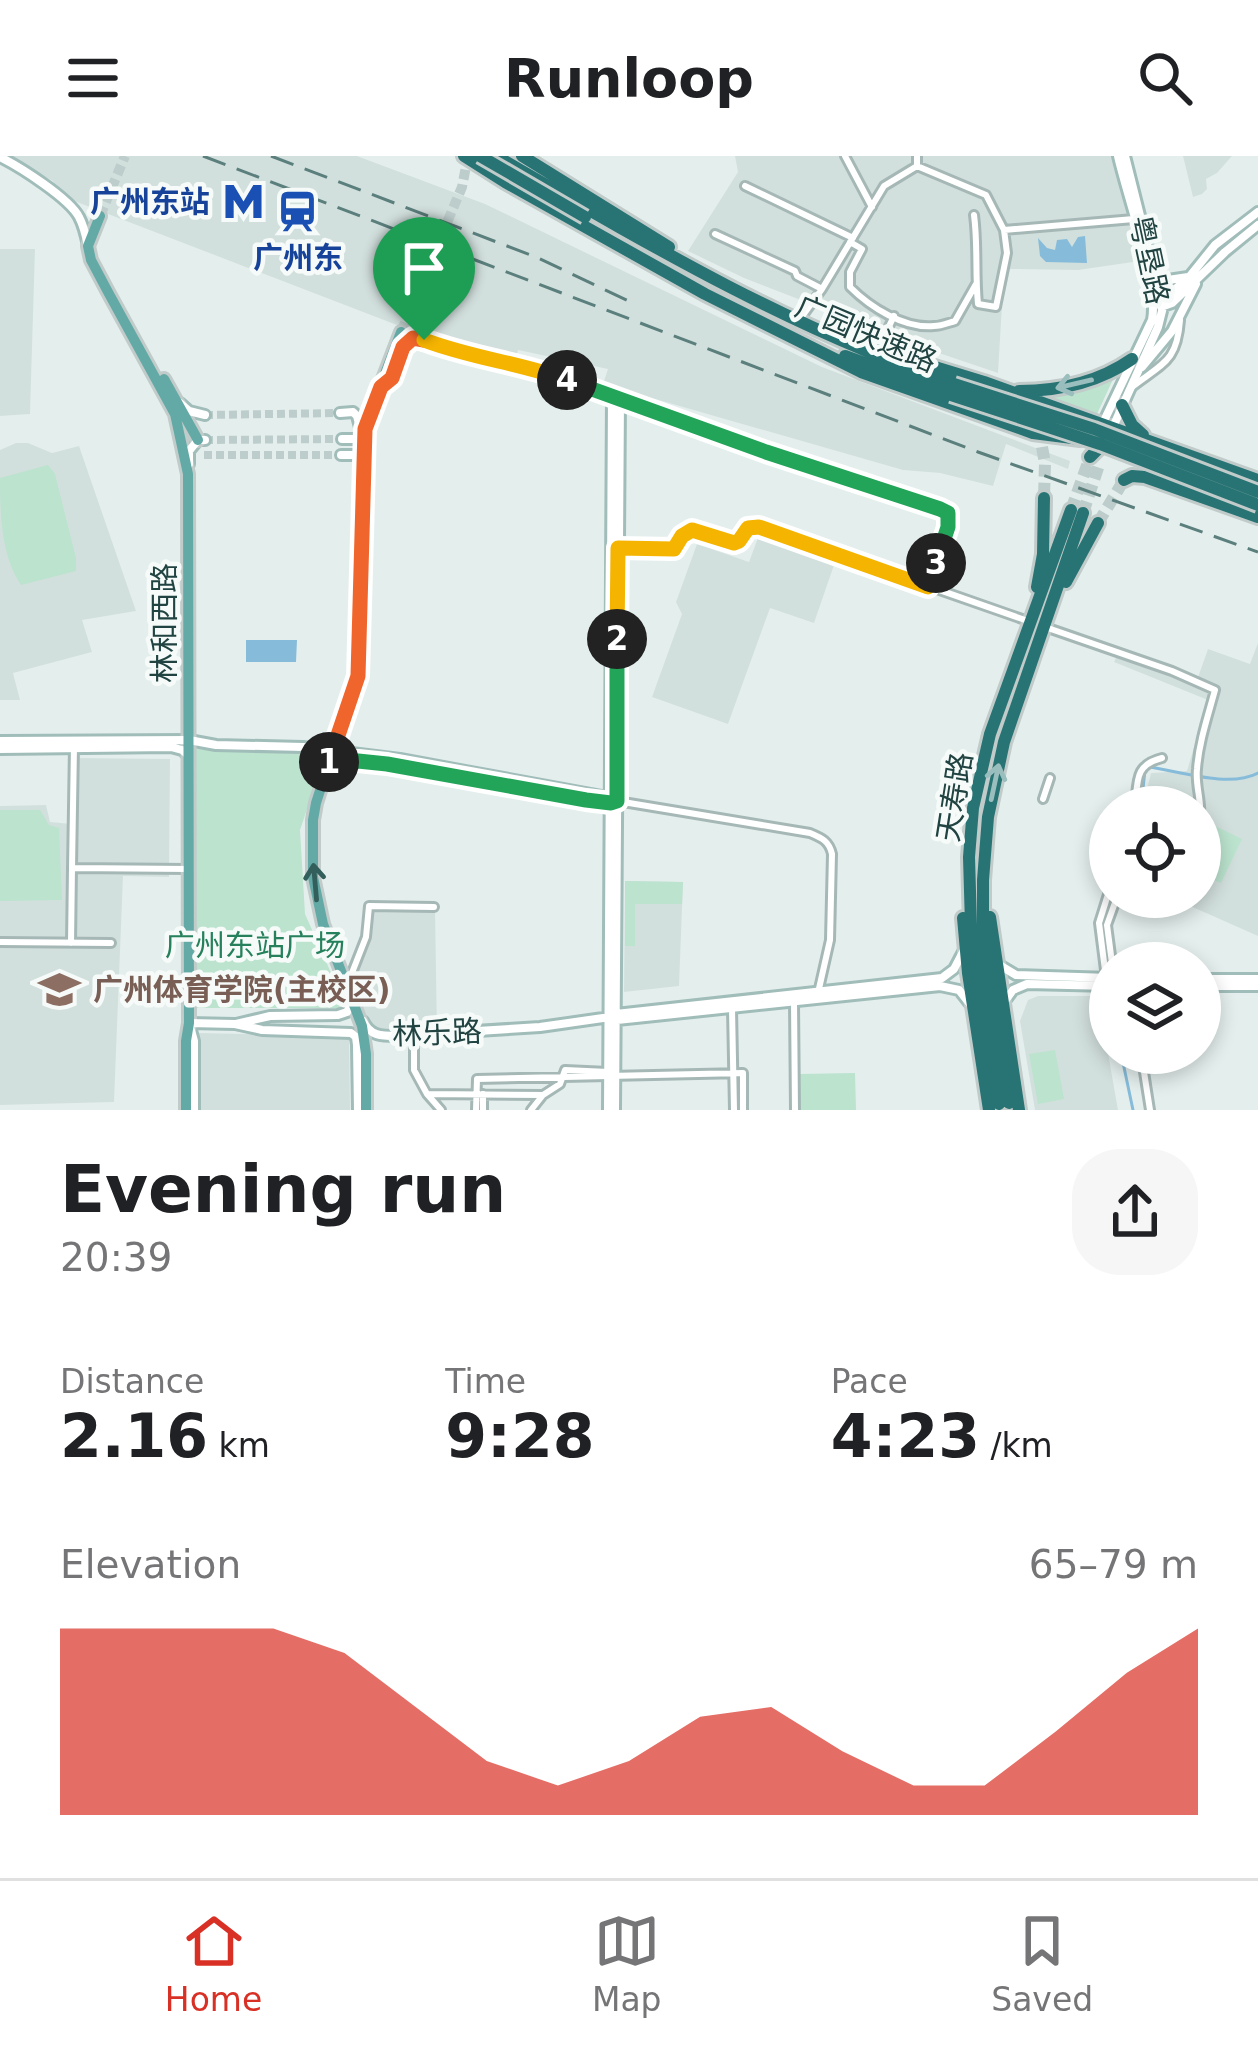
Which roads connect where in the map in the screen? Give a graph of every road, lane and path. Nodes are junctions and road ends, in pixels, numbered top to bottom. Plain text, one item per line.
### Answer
1 (464, 156) edge
2 (513, 156) edge
3 (522, 156) edge
4 (845, 156) edge
5 (1122, 156) edge
6 (0, 157) edge
7 (488, 158) edge
8 (917, 161) edge
9 (537, 167) junction
10 (745, 186) dead end
11 (872, 207) junction
12 (1258, 212) edge
13 (586, 213) junction
14 (974, 215) dead end
15 (100, 216) tunnel mouth
16 (1134, 219) junction
17 (1258, 226) edge
18 (1004, 230) junction
19 (715, 234) dead end
20 (852, 240) junction
21 (88, 246) junction
22 (1154, 267) junction
23 (693, 268) junction
24 (1195, 276) junction
25 (976, 284) junction
26 (822, 289) junction
27 (722, 303) junction
28 (1160, 305) junction
29 (894, 316) junction
30 (1181, 316) junction
31 (798, 322) junction
32 (401, 332) tunnel mouth
33 (805, 336) junction
34 (838, 340) junction
35 (878, 349) junction
36 (1132, 359) junction
37 (1134, 377) junction
38 (381, 387) junction
39 (952, 389) junction
40 (1129, 389) junction
41 (1012, 392) junction
42 (616, 397) junction
43 (1034, 399) junction
44 (1122, 404) junction
45 (340, 412) dead end
46 (197, 417) junction
47 (1020, 429) junction
48 (182, 437) junction
49 (342, 439) tunnel mouth
50 (363, 439) junction
51 (201, 440) joint
52 (1101, 442) junction
53 (1154, 442) junction
54 (1042, 447) dead end
55 (341, 455) tunnel mouth
56 (362, 455) junction
57 (1190, 456) junction
58 (1233, 471) junction
59 (188, 474) junction
60 (1124, 480) dead end
61 (1258, 480) edge
62 (1176, 489) junction
63 (1258, 492) edge
64 (1044, 498) tunnel mouth
65 (1220, 504) junction
66 (1258, 505) edge
67 (1258, 517) edge
68 (1098, 523) tunnel mouth
69 (615, 548) junction
70 (928, 587) junction
71 (1030, 622) junction
72 (1045, 627) junction
73 (1002, 699) junction
74 (1017, 704) junction
75 (189, 740) junction
76 (74, 744) junction
77 (0, 745) edge
78 (188, 756) junction
79 (331, 758) junction
80 (1162, 758) dead end
81 (1050, 778) dead end
82 (1139, 786) edge
83 (1198, 786) edge
84 (1043, 799) dead end
85 (613, 801) junction
86 (969, 857) junction
87 (985, 862) junction
88 (72, 868) junction
89 (189, 869) junction
90 (434, 907) dead end
91 (963, 936) junction
92 (0, 942) edge
93 (71, 943) junction
94 (111, 943) dead end
95 (356, 957) junction
96 (338, 959) junction
97 (995, 962) junction
98 (1089, 981) edge
99 (1221, 982) edge
100 (1089, 983) edge
101 (1258, 983) edge
102 (350, 987) junction
103 (818, 996) junction
104 (794, 1002) junction
105 (973, 1008) junction
106 (732, 1009) junction
107 (1003, 1014) junction
108 (614, 1017) junction
109 (189, 1022) junction
110 (235, 1024) junction
111 (414, 1036) junction
112 (609, 1072) junction
113 (1144, 1074) edge
114 (428, 1094) junction
115 (483, 1094) junction
116 (543, 1095) junction
117 (1009, 1107) edge
118 (190, 1110) edge
119 (362, 1110) edge
120 (441, 1110) edge
121 (480, 1110) edge
122 (531, 1110) edge
123 (612, 1110) edge
124 (739, 1110) edge
125 (795, 1110) edge
126 (1150, 1110) edge

1 - 7 highway
2 - 9 highway
3 - 9 highway
4 - 11 street
5 - 16 street, 粤垦路
5 - 22 street, 粤垦路
6 - 21 street, 林和西路
7 - 13 highway, 广园快速路, bridge
7 - 27 highway
8 - 11 street
8 - 18 street
9 - 23 highway
10 - 20 street
11 - 20 street
12 - 24 street
13 - 23 highway, 广园快速路
13 - 33 highway, 广园快速路
14 - 25 street
15 - 21 main road
16 - 18 street
16 - 28 street, 粤垦路
17 - 24 street
18 - 25 street
19 - 26 street
20 - 26 street
20 - 29 street
21 - 46 main road, 林和西路
21 - 48 main road, 林和西路
22 - 24 street
22 - 28 street, 粤垦路
23 - 31 highway, 广园快速路
24 - 28 street
24 - 30 street
25 - 29 street
26 - 31 street
27 - 33 highway
27 - 47 highway
28 - 36 street, 粤垦路
28 - 37 street, 粤垦路
29 - 35 street
30 - 37 street
30 - 40 street
31 - 34 highway, 广园快速路
32 - 38 main road
33 - 39 highway, 广园快速路
34 - 35 highway
34 - 39 highway, 广园快速路
35 - 41 highway
36 -> 41 highway
36 - 52 street, 粤垦路
37 - 40 street, 粤垦路
38 - 42 street
38 - 50 main road
39 - 63 highway, 广园快速路, bridge
39 - 66 highway, 广园快速路, bridge
40 - 44 street, 粤垦路
41 - 43 highway
42 - 69 street
42 - 70 street
43 - 47 highway
43 - 52 highway
44 - 52 street, 粤垦路
44 - 53 highway
45 - 50 street
46 - 48 street
46 - 51 main road, 林和西路
47 - 52 highway
47 - 54 highway
48 - 59 main road, 林和西路
49 - 50 street
50 - 56 main road
51 - 59 street
52 - 53 highway
53 - 57 highway
55 - 56 street
56 - 79 main road
57 - 58 highway
57 - 62 highway
58 - 61 highway
58 - 65 highway
59 - 75 main road, 林和西路
60 - 62 highway
62 - 65 highway
64 - 71 highway
65 - 67 highway
68 - 72 highway
69 - 70 street
69 - 85 street
70 - 71 street
71 - 72 highway, 天寿路
71 - 73 highway, 天寿路
72 - 74 highway, 天寿路
72 - 83 street
73 - 74 highway
73 - 86 highway, 天寿路
87 -> 74 highway, 天寿路
75 - 76 street
75 - 78 main road, 林和西路
75 - 79 street
76 - 77 street
76 - 78 street
76 - 88 street
78 - 89 main road, 林和西路
79 - 85 street
96 -> 79 main road
80 - 82 street
81 - 84 street
85 - 103 street
85 - 108 street
86 - 91 highway
86 - 117 highway, 天寿路
87 - 97 highway
87 - 117 highway, 天寿路
88 - 89 street
88 - 93 street
89 - 109 main road, 林和西路
90 - 95 street
91 - 103 street, 林乐路
91 - 105 highway
92 - 93 street
93 - 94 street
95 - 96 street
95 - 102 street
96 - 102 main road
97 - 98 street
97 - 107 highway
99 - 101 street
100 - 107 street
102 - 110 street, 林乐路
102 - 111 street, 林乐路
102 - 119 main road
103 - 104 street, 林乐路
103 - 105 street, 林乐路
103 - 108 street, 林乐路
104 - 106 street, 林乐路
104 - 125 street
105 - 117 highway
106 - 108 street, 林乐路
106 - 124 street
107 - 117 highway
108 - 111 street, 林乐路
108 - 112 street
108 - 123 street
109 - 110 street, 林乐路
109 - 118 main road, 林和西路
110 - 119 street, 林乐路
111 - 114 street
112 - 116 street
112 - 123 street
113 - 126 street
114 - 115 street
114 - 120 street
115 - 116 street
115 - 121 street
116 - 122 street
121 - 124 street

